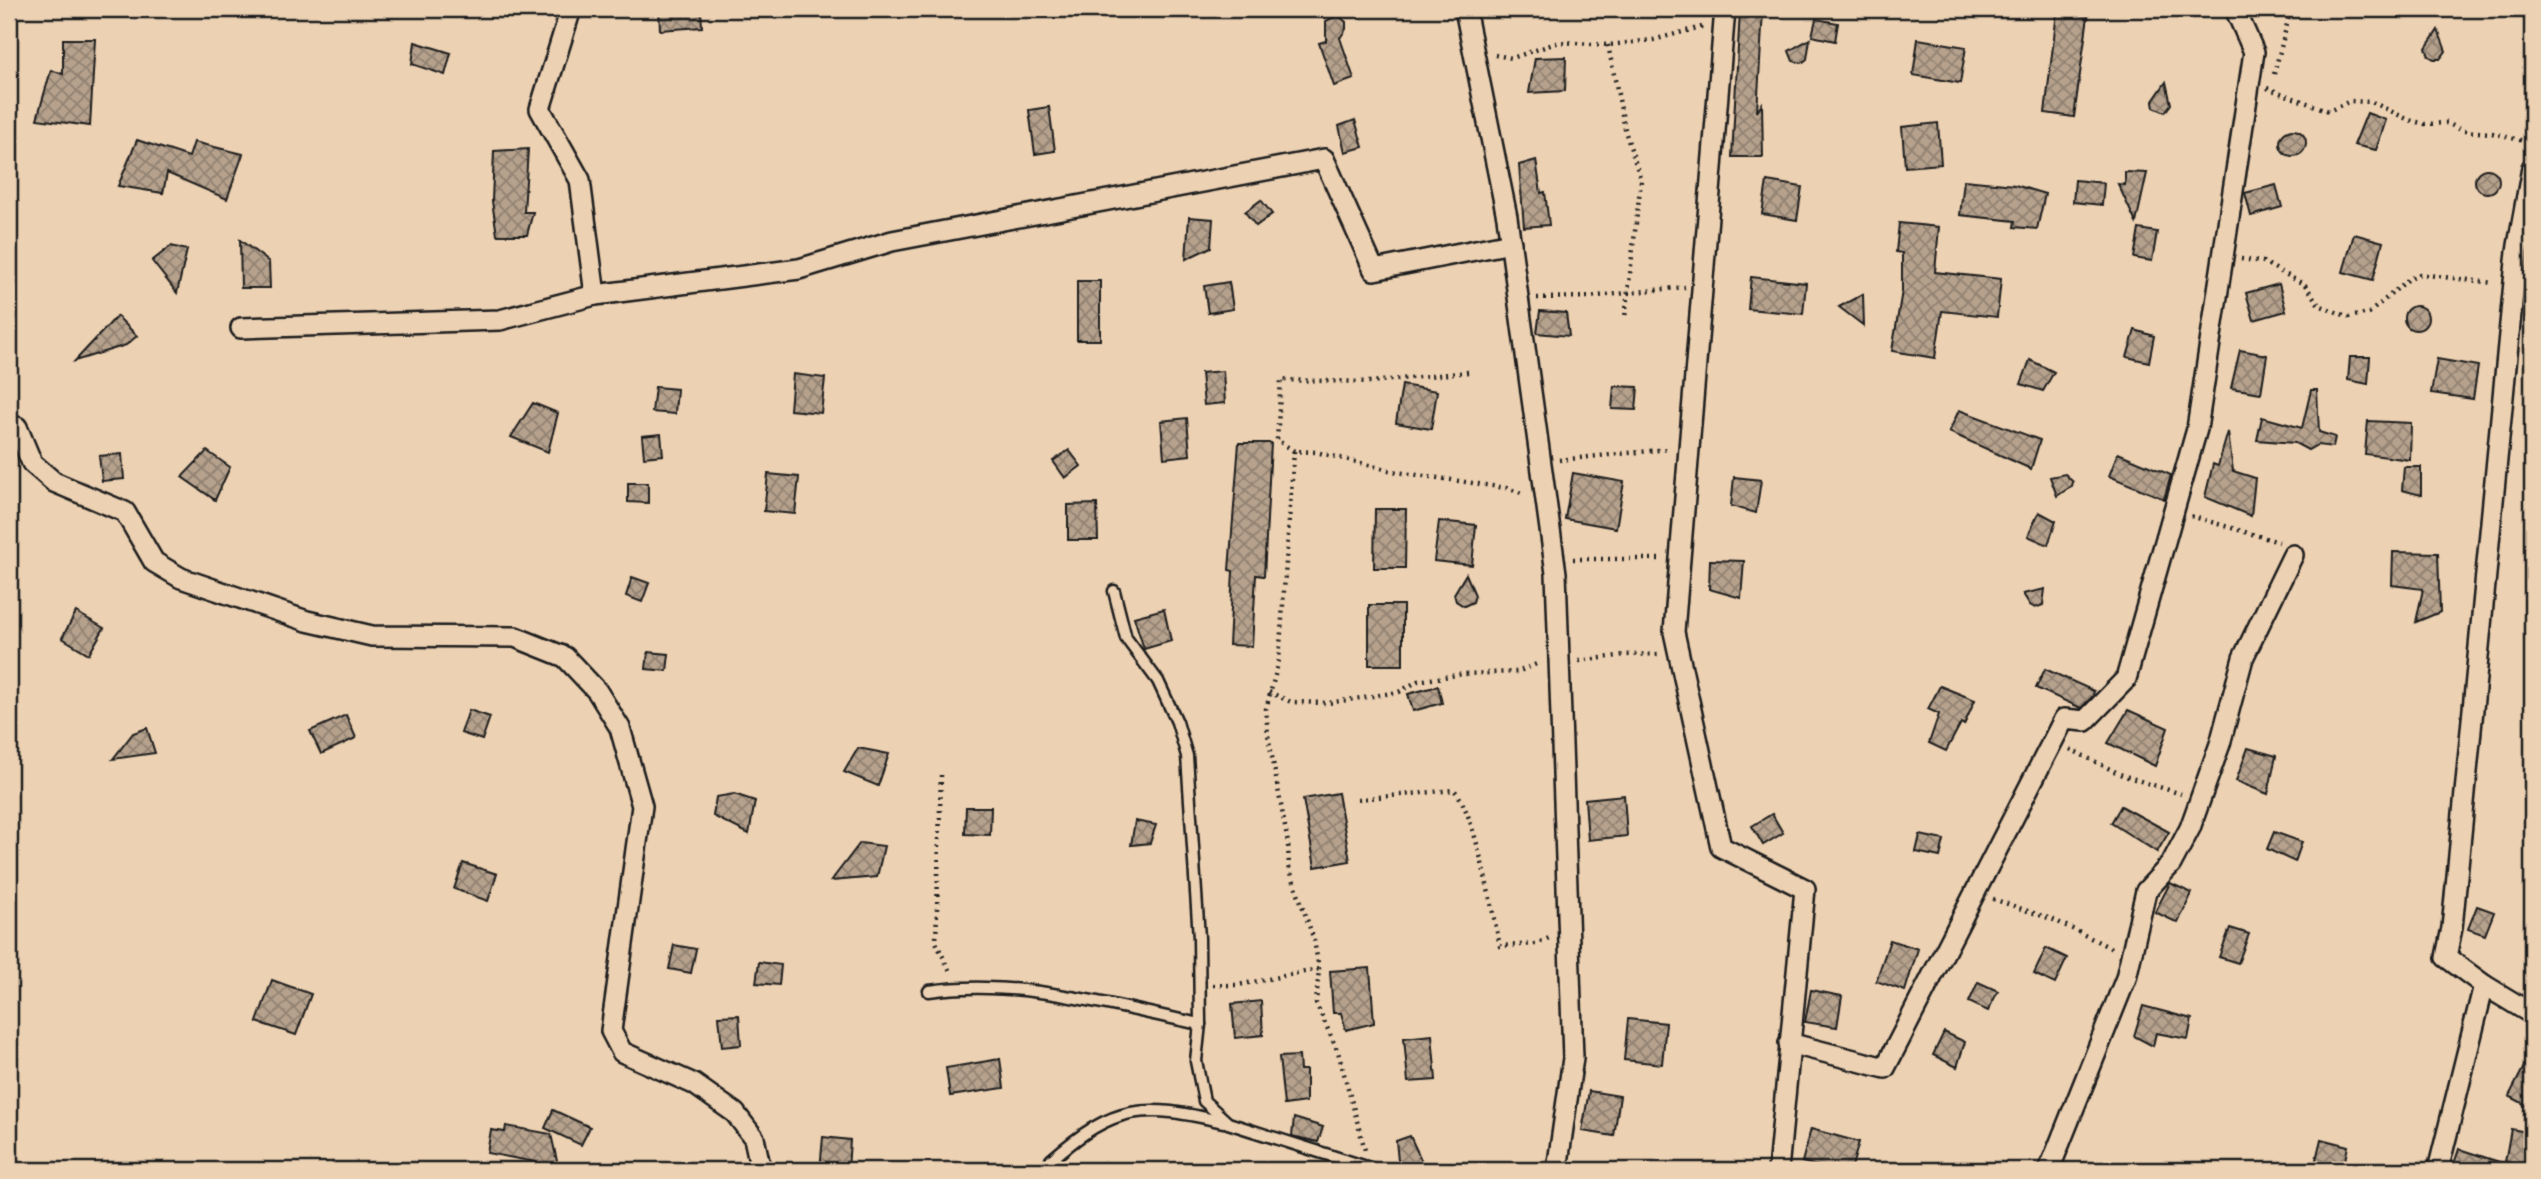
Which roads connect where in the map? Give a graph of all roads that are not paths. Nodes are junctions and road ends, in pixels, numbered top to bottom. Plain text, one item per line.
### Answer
1 (571, 9) edge
2 (1465, 9) edge
3 (2235, 9) edge
4 (1725, 15) edge
5 (2532, 168) edge
6 (1511, 243) junction
7 (595, 295) junction
8 (241, 328) dead end
9 (17, 427) dead end
10 (2288, 549) road end
11 (1114, 591) dead end
12 (2484, 985) junction
13 (929, 990) dead end
14 (2532, 1014) edge
15 (1200, 1024) junction
16 (1789, 1044) junction
17 (1228, 1123) junction
18 (1051, 1160) dead end
19 (761, 1170) edge
20 (1374, 1170) edge
21 (1557, 1170) edge
22 (1779, 1170) edge
23 (2049, 1170) edge
24 (2438, 1170) edge

1 - 7 street
2 - 6 street
3 - 16 street
4 - 16 street
5 - 12 street
6 - 7 street
6 - 21 street
7 - 8 street
9 - 19 street
10 - 23 street
11 - 15 lane
12 - 14 street
12 - 24 street
13 - 15 lane
15 - 17 lane
16 - 22 street
17 - 18 lane
17 - 20 lane

